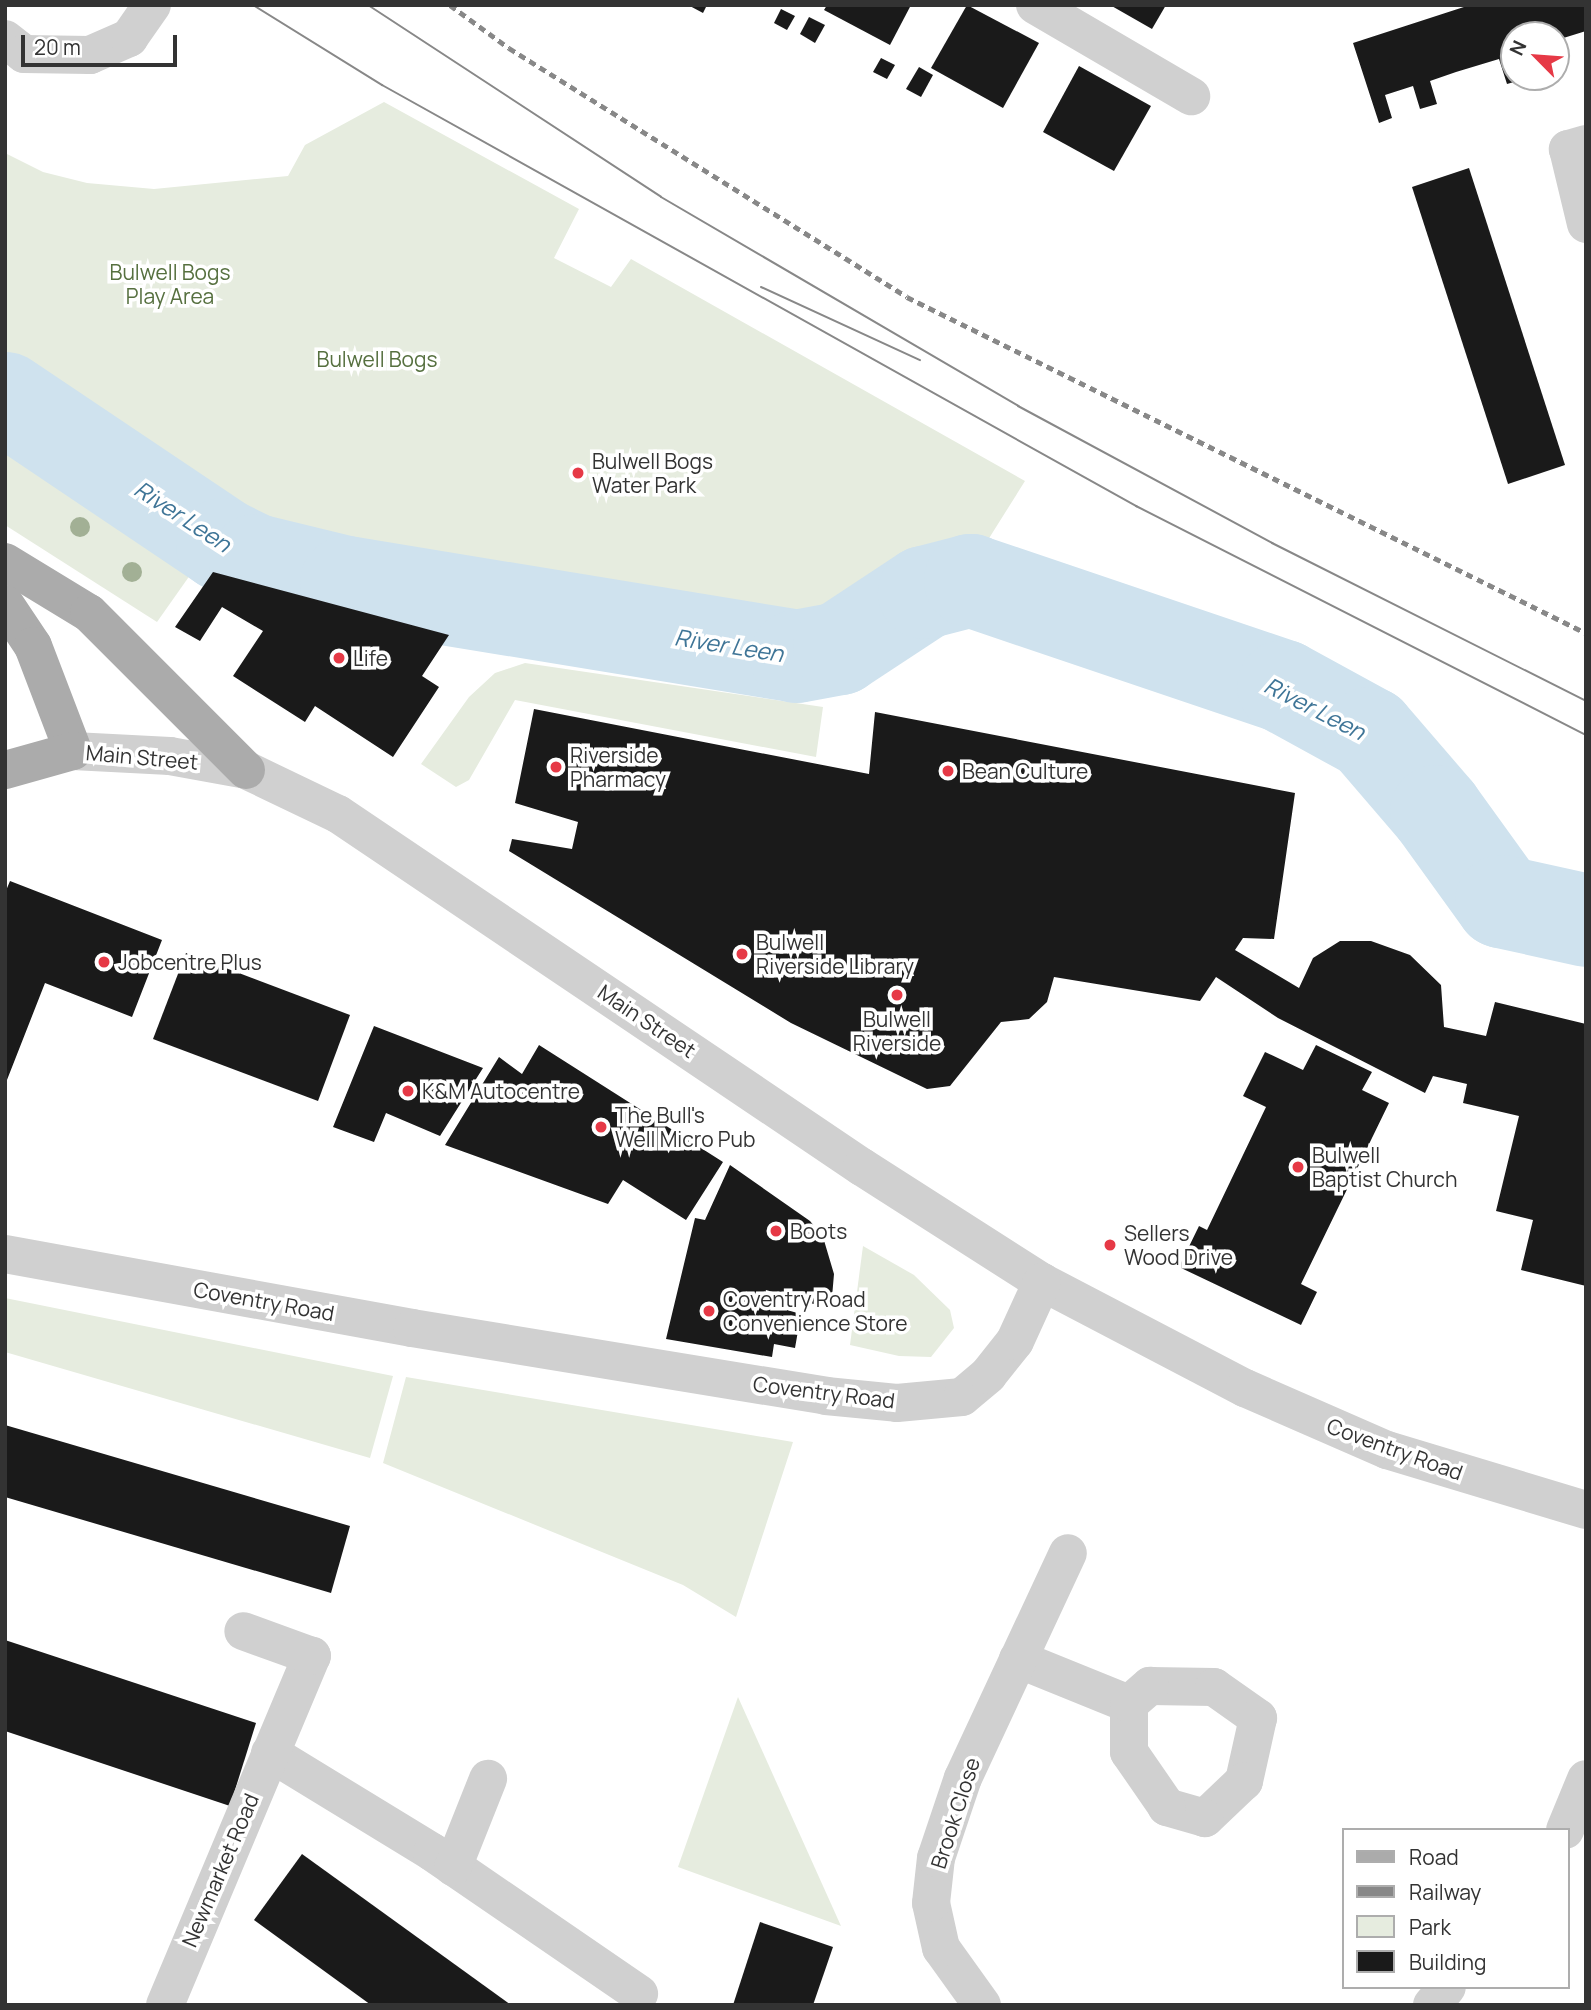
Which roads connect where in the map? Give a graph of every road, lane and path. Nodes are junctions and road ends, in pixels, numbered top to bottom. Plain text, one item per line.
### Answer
1 (152, 5) edge
2 (1035, 5) edge
3 (5, 38) edge
4 (1191, 96) dead end
5 (1586, 144) edge
6 (1586, 224) edge
7 (5, 562) edge
8 (5, 604) edge
9 (73, 751) junction
10 (5, 770) edge
11 (246, 770) junction
12 (5, 1254) edge
13 (1042, 1282) junction
14 (1586, 1510) edge
15 (1068, 1553) dead end
16 (243, 1631) dead end
17 (1018, 1659) junction
18 (1129, 1704) dead end
19 (270, 1753) junction
20 (488, 1779) dead end
21 (1586, 1779) edge
22 (1566, 1828) edge
23 (453, 1867) junction
24 (1445, 1989) edge
25 (639, 1994) dead end
26 (177, 1999) edge
27 (982, 2005) edge
28 (1432, 2005) edge

1 - 3 street
2 - 4 street
5 - 6 street
7 - 11 main road, Main Street
8 - 9 main road, Main Street
9 - 10 main road
9 - 11 street, Main Street
11 - 13 street, Main Street
12 - 13 street, Coventry Road
13 - 14 street, Coventry Road
15 - 17 street, Brook Close
16 - 19 street, Newmarket Road
17 - 18 street
17 - 27 street, Brook Close
19 - 23 street
19 - 26 street, Newmarket Road
20 - 23 street
21 - 22 street
23 - 25 street
24 - 28 street

